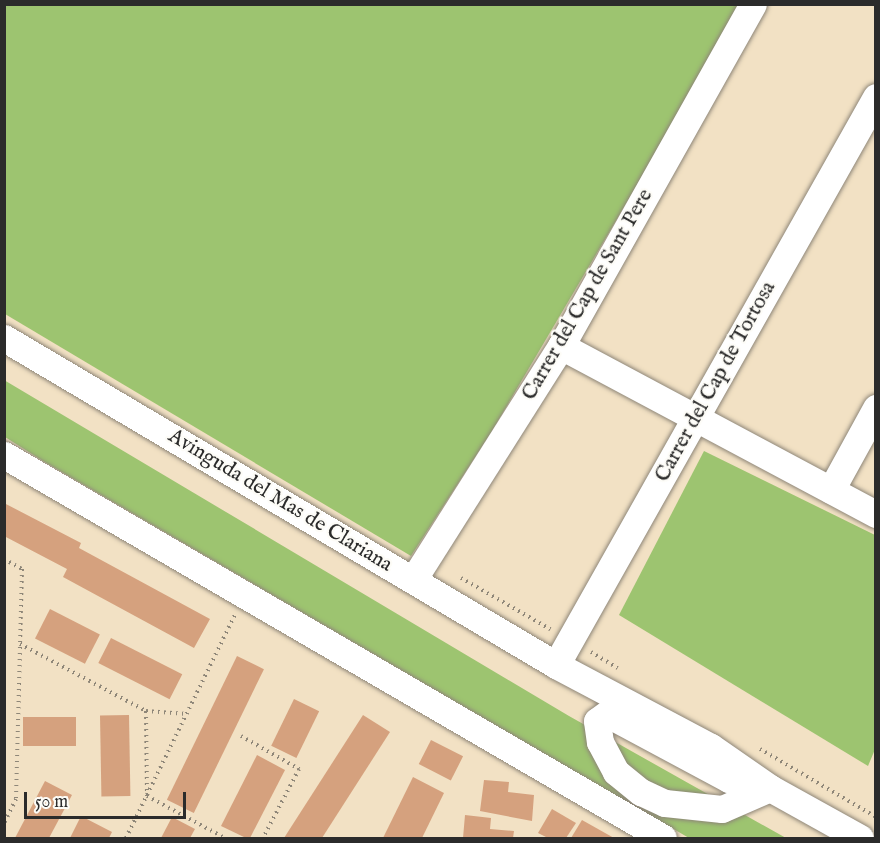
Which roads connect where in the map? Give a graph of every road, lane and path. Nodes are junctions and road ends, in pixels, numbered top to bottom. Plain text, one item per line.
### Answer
1 (753, 4) edge
2 (876, 98) edge
3 (4, 338) edge
4 (561, 346) junction
5 (876, 408) edge
6 (696, 417) junction
7 (4, 455) edge
8 (831, 490) junction
9 (876, 514) edge
10 (4, 559) edge
11 (413, 580) junction
12 (245, 596) junction
13 (20, 644) junction
14 (556, 665) junction
15 (146, 711) junction
16 (187, 714) junction
17 (606, 714) junction
18 (241, 736) dead end
19 (711, 747) junction
20 (770, 788) junction
21 (147, 796) junction
22 (4, 824) edge
23 (126, 838) edge
24 (225, 838) edge
25 (263, 838) edge
26 (663, 838) edge
27 (861, 838) edge

1 - 4 street, Carrer del Cap de Sant Pere
2 - 6 street, Carrer del Cap de Tortosa
3 - 11 street, Avinguda del Mas de Clariana
4 - 6 street
4 - 11 street, Carrer del Cap de Sant Pere
5 - 8 street
6 - 8 street
6 - 14 street, Carrer del Cap de Tortosa
7 - 12 street
8 - 9 street
10 - 13 path
11 - 14 street, Avinguda del Mas de Clariana
12 - 16 path
12 - 26 street
13 - 15 path
13 - 22 path
14 - 17 street, Avinguda del Mas de Clariana
14 - 19 street, Avinguda del Mas de Clariana
15 - 16 path
15 - 21 path
16 - 21 path
17 - 19 street, Avinguda del Mas de Clariana
17 - 20 street, Avinguda del Mas de Clariana
17 - 20 street
18 - 25 path
19 - 20 street, Avinguda del Mas de Clariana
20 - 27 street, Avinguda del Mas de Clariana
21 - 23 path
21 - 24 path

